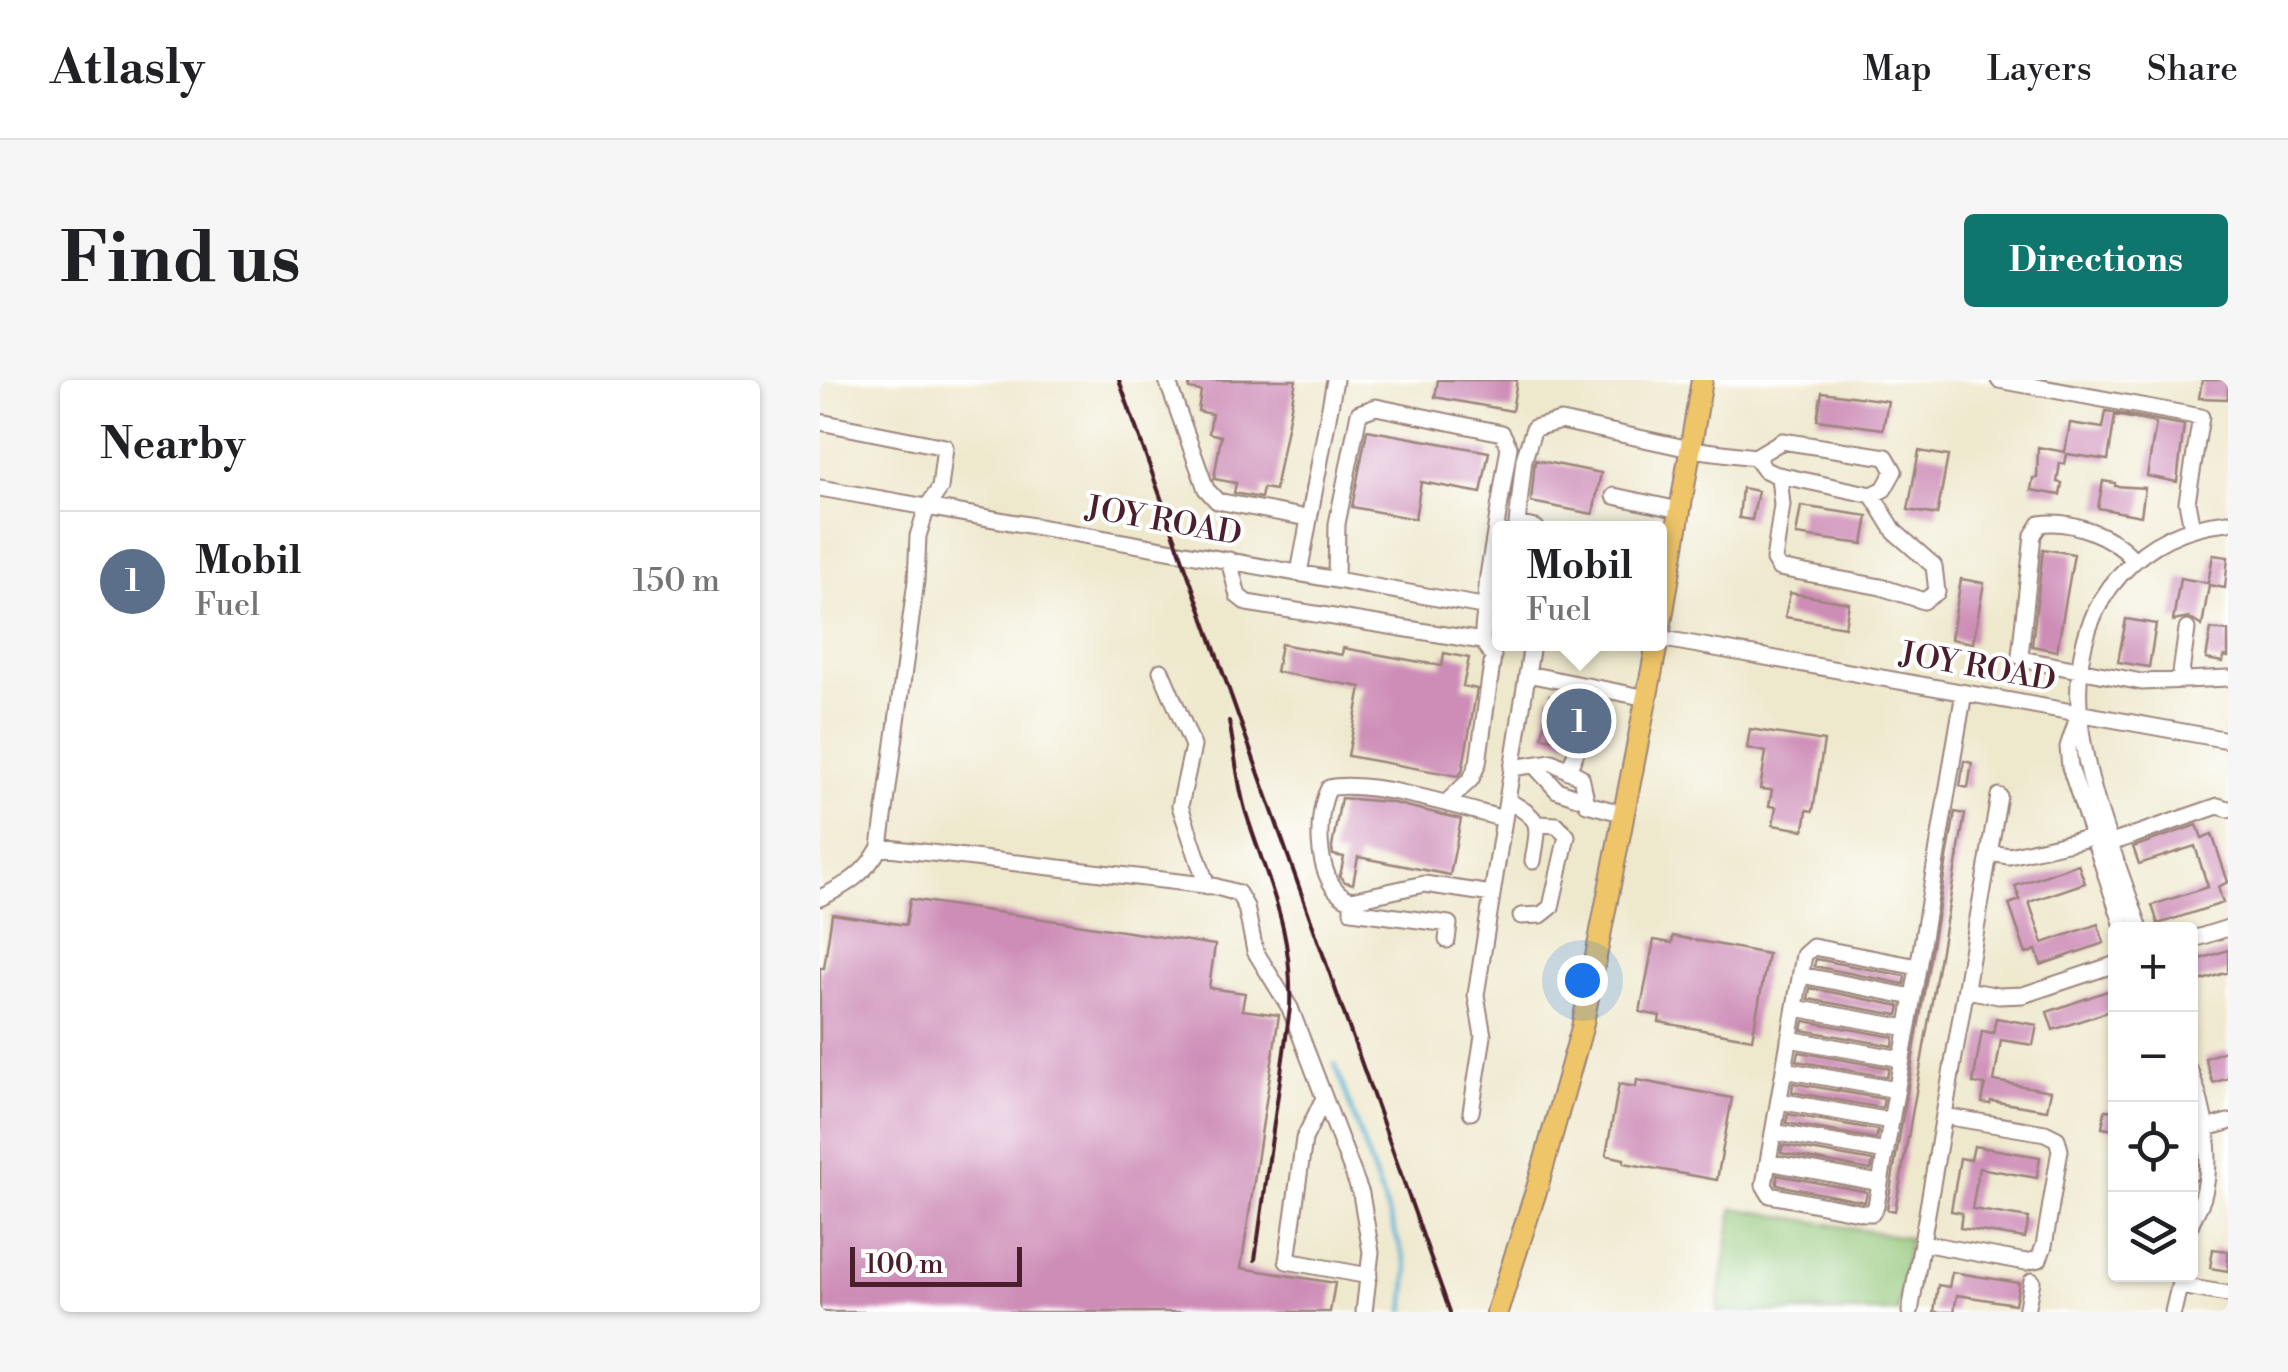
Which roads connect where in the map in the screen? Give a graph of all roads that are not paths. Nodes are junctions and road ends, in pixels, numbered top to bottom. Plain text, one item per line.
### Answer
1 (1168, 380) edge
2 (1335, 380) edge
3 (1702, 380) edge
4 (1999, 380) edge
5 (2047, 384) edge
6 (820, 422) edge
7 (1690, 448) junction
8 (1756, 457) junction
9 (1779, 476) junction
10 (820, 488) edge
11 (1872, 495) junction
12 (1614, 496) dead end
13 (927, 508) junction
14 (1679, 510) junction
15 (1308, 518) junction
16 (1501, 521) edge
17 (1517, 521) edge
18 (2228, 522) edge
19 (2192, 528) junction
20 (1229, 560) junction
21 (2134, 560) junction
22 (1299, 573) junction
23 (1336, 580) junction
24 (1667, 587) edge
25 (1430, 597) junction
26 (1492, 608) edge
27 (1424, 630) junction
28 (2187, 630) dead end
29 (1667, 640) edge
30 (1482, 641) junction
31 (1531, 651) edge
32 (1656, 651) edge
33 (1161, 671) dead end
34 (2079, 672) junction
35 (1527, 674) junction
36 (2228, 678) edge
37 (2180, 680) junction
38 (1590, 686) junction
39 (1964, 693) junction
40 (1646, 698) junction
41 (2079, 713) junction
42 (2228, 740) edge
43 (1534, 765) junction
44 (1512, 768) junction
45 (1568, 770) junction
46 (1999, 796) dead end
47 (1507, 800) junction
48 (1584, 800) junction
49 (1446, 803) junction
50 (2228, 808) edge
51 (1625, 814) junction
52 (1504, 819) junction
53 (1539, 824) junction
54 (2094, 837) junction
55 (2112, 843) junction
56 (880, 846) junction
57 (1990, 853) junction
58 (1533, 861) dead end
59 (1207, 886) junction
60 (1492, 894) junction
61 (820, 898) edge
62 (1352, 900) junction
63 (1521, 916) dead end
64 (2121, 922) edge
65 (2137, 922) edge
66 (2228, 928) edge
67 (2198, 937) edge
68 (1447, 940) dead end
69 (1918, 967) junction
70 (2108, 967) edge
71 (1800, 976) junction
72 (1966, 990) junction
73 (1913, 996) junction
74 (1795, 1008) junction
75 (1908, 1028) junction
76 (1790, 1039) junction
77 (1902, 1059) junction
78 (1784, 1070) junction
79 (1896, 1090) junction
80 (1324, 1098) junction
81 (1779, 1100) junction
82 (1471, 1112) dead end
83 (1944, 1116) junction
84 (1891, 1121) junction
85 (2228, 1122) edge
86 (2198, 1129) edge
87 (1773, 1132) junction
88 (1886, 1152) junction
89 (2198, 1155) edge
90 (1768, 1162) junction
91 (1880, 1183) junction
92 (2198, 1207) edge
93 (1922, 1243) junction
94 (1369, 1276) junction
95 (2032, 1281) dead end
96 (2181, 1282) edge
97 (2185, 1282) edge
98 (2228, 1294) edge
99 (1364, 1312) edge
100 (1496, 1312) edge
101 (1910, 1312) edge
102 (2026, 1312) edge
103 (2173, 1312) edge

1 - 15 street
2 - 15 street
3 - 7 main road
4 - 5 street
5 - 19 street
6 - 13 street
7 - 8 street
7 - 14 main road
7 - 17 street
8 - 9 street
8 - 11 street
9 - 11 street
9 - 11 street
10 - 13 street, JOY ROAD
12 - 14 street
13 - 20 street, JOY ROAD
13 - 56 street
14 - 24 main road
15 - 22 street
16 - 23 street
18 - 19 street
19 - 21 street
20 - 22 street, JOY ROAD
20 - 27 street
21 - 34 street
21 - 34 street
22 - 23 street, JOY ROAD
23 - 25 street, JOY ROAD
25 - 26 street, JOY ROAD
25 - 27 street
26 - 30 street
27 - 30 street
28 - 37 street
29 - 39 street, JOY ROAD
30 - 49 street
31 - 35 street
32 - 40 main road
33 - 59 street
34 - 37 street
34 - 41 street
35 - 38 street
35 - 44 street
36 - 37 street
38 - 40 street
38 - 45 street
39 - 41 street, JOY ROAD
39 - 69 street
40 - 51 main road
41 - 42 street, JOY ROAD
41 - 54 street
41 - 55 street
43 - 44 street
43 - 45 street
43 - 48 street
44 - 47 street
45 - 48 street
46 - 57 street
47 - 52 street
47 - 53 street
48 - 51 street
49 - 52 street
49 - 62 street
50 - 55 street
51 - 100 main road
52 - 60 street
53 - 58 street
53 - 63 street
54 - 55 street
54 - 57 street
54 - 64 street
55 - 65 street
56 - 59 street
56 - 61 street
57 - 72 street
59 - 80 street
60 - 62 street
60 - 82 street
62 - 68 street
66 - 67 street
69 - 71 street
69 - 73 street
70 - 72 street
71 - 73 street
71 - 74 street
72 - 83 street
73 - 75 street
74 - 75 street
74 - 76 street
75 - 77 street
76 - 77 street
76 - 78 street
77 - 79 street
78 - 79 street
78 - 81 street
79 - 84 street
80 - 94 street
80 - 94 street
81 - 84 street
81 - 87 street
83 - 93 street
83 - 93 street
84 - 88 street
85 - 86 street
87 - 88 street
87 - 90 street
88 - 91 street
89 - 92 street
90 - 91 street
90 - 91 street
93 - 101 street
94 - 99 street
95 - 102 street
96 - 103 street
97 - 98 street

